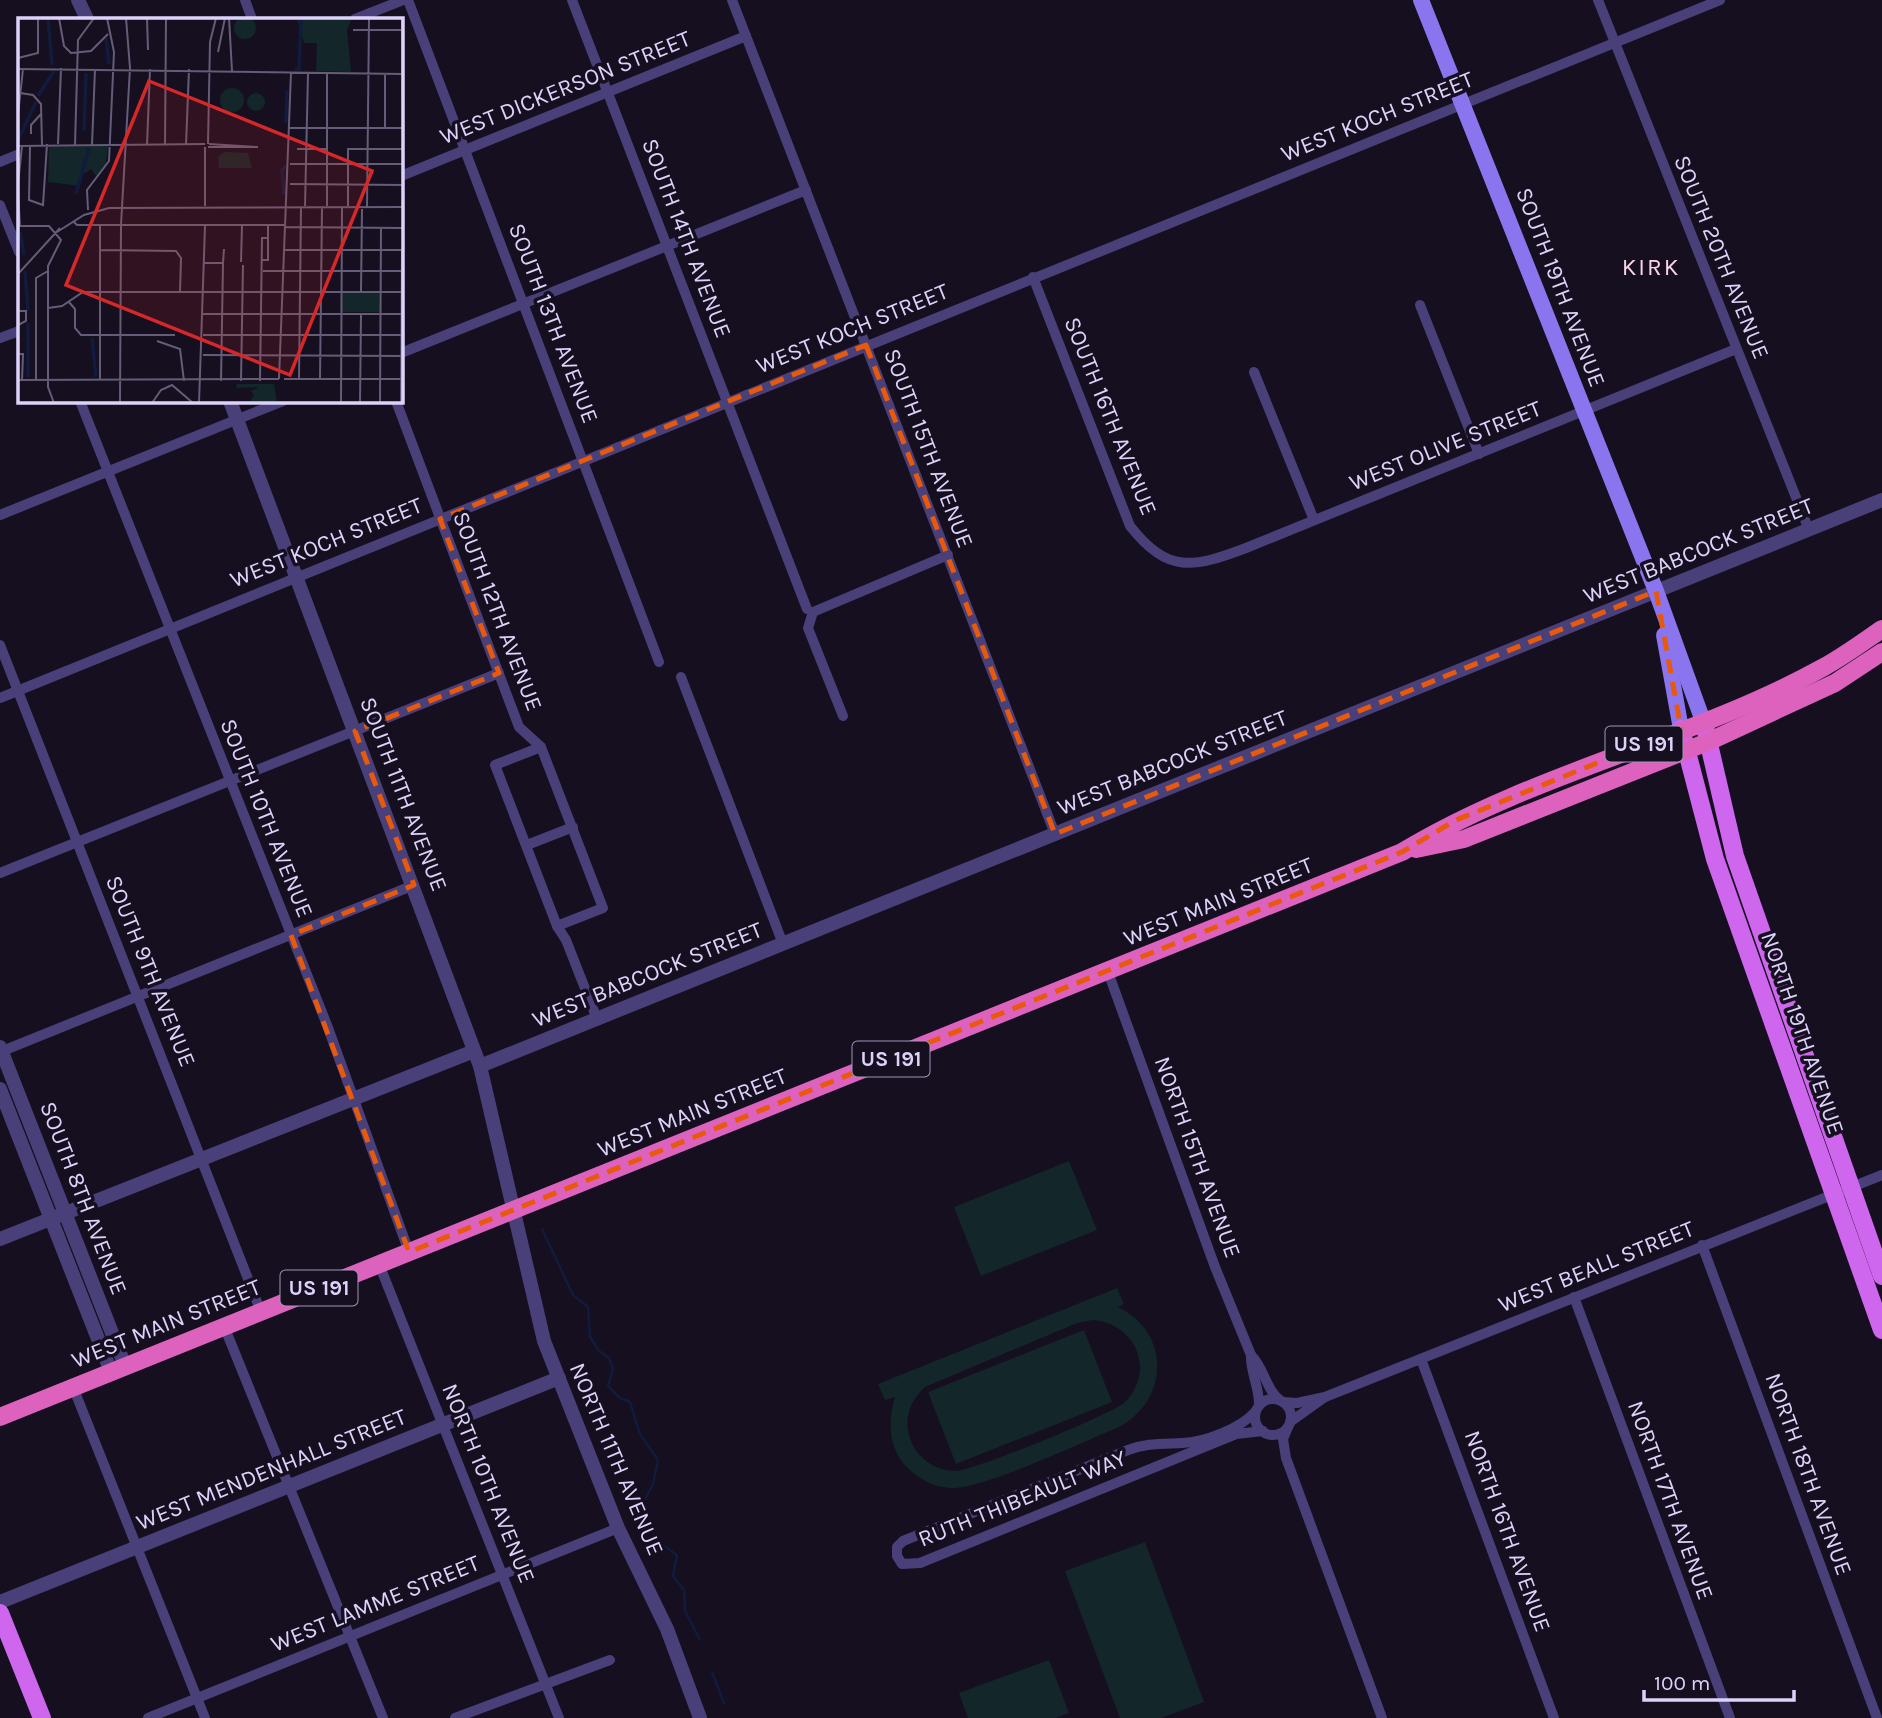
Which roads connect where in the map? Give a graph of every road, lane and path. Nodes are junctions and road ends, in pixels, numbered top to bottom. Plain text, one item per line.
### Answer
1 (245, 0) edge
2 (406, 0) edge
3 (572, 0) edge
4 (732, 0) edge
5 (1420, 0) edge
6 (1598, 0) edge
7 (1720, 0) edge
8 (252, 18) edge
9 (358, 18) edge
10 (746, 36) junction
11 (1615, 43) junction
12 (608, 92) junction
13 (1461, 104) junction
14 (466, 149) junction
15 (18, 154) edge
16 (0, 162) edge
17 (402, 176) edge
18 (806, 190) junction
19 (0, 205) edge
20 (667, 246) junction
21 (18, 250) edge
22 (1033, 277) junction
23 (524, 303) junction
24 (1420, 305) dead end
25 (18, 331) edge
26 (0, 338) edge
27 (866, 345) junction
28 (1736, 349) junction
29 (402, 353) edge
30 (1254, 372) dead end
31 (80, 402) edge
32 (230, 402) edge
33 (281, 402) edge
34 (396, 402) edge
35 (726, 402) junction
36 (1583, 412) junction
37 (236, 420) junction
38 (1479, 454) junction
39 (583, 460) junction
40 (108, 471) junction
41 (1882, 500) edge
42 (0, 515) edge
43 (440, 519) junction
44 (1314, 520) junction
45 (1809, 530) junction
46 (948, 555) junction
47 (1165, 559) joint
48 (297, 576) junction
49 (1656, 591) junction
50 (807, 609) dead end
51 (170, 628) junction
52 (1882, 629) edge
53 (0, 645) edge
54 (1882, 652) edge
55 (659, 662) dead end
56 (499, 673) junction
57 (681, 677) dead end
58 (18, 690) junction
59 (0, 698) edge
60 (843, 716) dead end
61 (1703, 721) junction
62 (1681, 729) junction
63 (355, 731) junction
64 (1710, 741) junction
65 (541, 747) junction
66 (1688, 750) junction
67 (230, 781) junction
68 (573, 827) junction
69 (1055, 834) junction
70 (77, 842) junction
71 (527, 845) junction
72 (1402, 852) junction
73 (0, 873) edge
74 (414, 885) junction
75 (557, 926) junction
76 (291, 934) junction
77 (783, 944) junction
78 (1108, 972) junction
79 (138, 996) junction
80 (597, 1019) junction
81 (1, 1050) edge
82 (474, 1051) junction
83 (480, 1066) junction
84 (0, 1088) edge
85 (352, 1099) junction
86 (200, 1160) junction
87 (1882, 1175) edge
88 (1842, 1191) junction
89 (514, 1211) junction
90 (65, 1213) junction
91 (50, 1220) junction
92 (0, 1239) edge
93 (1702, 1245) junction
94 (409, 1252) junction
95 (379, 1264) junction
96 (1882, 1276) edge
97 (1574, 1297) junction
98 (261, 1312) junction
99 (224, 1326) junction
100 (1882, 1331) edge
101 (1251, 1355) junction
102 (1421, 1359) junction
103 (118, 1369) junction
104 (559, 1378) junction
105 (73, 1387) junction
106 (1325, 1397) junction
107 (1282, 1401) junction
108 (1258, 1408) junction
109 (0, 1417) edge
110 (443, 1424) junction
111 (1289, 1424) junction
112 (1265, 1432) junction
113 (1290, 1469) junction
114 (290, 1486) junction
115 (618, 1528) junction
116 (136, 1548) junction
117 (503, 1574) junction
118 (0, 1602) edge
119 (0, 1613) edge
120 (349, 1636) junction
121 (610, 1660) dead end
122 (547, 1683) junction
123 (197, 1698) junction
124 (42, 1718) edge
125 (148, 1718) edge
126 (205, 1718) edge
127 (383, 1718) edge
128 (455, 1718) edge
129 (559, 1718) edge
130 (700, 1718) edge
131 (1382, 1718) edge
132 (1554, 1718) edge
133 (1730, 1718) edge
134 (1877, 1718) edge

1 - 8 street
2 - 9 street
2 - 14 street, SOUTH 13TH AVENUE
3 - 12 street, SOUTH 14TH AVENUE
4 - 10 street, SOUTH 15TH AVENUE
5 - 13 main road, SOUTH 19TH AVENUE
6 - 11 street, SOUTH 20TH AVENUE
7 - 11 street, WEST KOCH STREET
10 - 12 street, WEST DICKERSON STREET
10 - 18 street, SOUTH 15TH AVENUE
11 - 13 street, WEST KOCH STREET
11 - 28 street, SOUTH 20TH AVENUE
12 - 14 street, WEST DICKERSON STREET
12 - 20 street, SOUTH 14TH AVENUE
13 - 22 street, WEST KOCH STREET
13 - 36 main road, SOUTH 19TH AVENUE
14 - 17 street, WEST DICKERSON STREET
14 - 23 street, SOUTH 13TH AVENUE
15 - 16 street
18 - 20 street
18 - 27 street, SOUTH 15TH AVENUE
19 - 21 street
20 - 23 street
20 - 35 street, SOUTH 14TH AVENUE
22 - 27 street, WEST KOCH STREET
22 - 47 street, SOUTH 16TH AVENUE
23 - 29 street
23 - 39 street, SOUTH 13TH AVENUE
24 - 38 street
25 - 26 street
27 - 35 street, WEST KOCH STREET
27 - 46 street, SOUTH 15TH AVENUE
28 - 36 street, WEST OLIVE STREET
28 - 45 street, SOUTH 20TH AVENUE
30 - 44 street
31 - 40 street, SOUTH 10TH AVENUE
32 - 37 street, SOUTH 11TH AVENUE
33 - 37 street
34 - 43 street, SOUTH 12TH AVENUE
35 - 39 street, WEST KOCH STREET
35 - 50 street, SOUTH 14TH AVENUE
36 - 38 street, WEST OLIVE STREET
36 - 49 main road, SOUTH 19TH AVENUE
37 - 40 street
37 - 48 street, SOUTH 11TH AVENUE
38 - 44 street, WEST OLIVE STREET
39 - 43 street, WEST KOCH STREET
39 - 55 street, SOUTH 13TH AVENUE
40 - 42 street
40 - 51 street, SOUTH 10TH AVENUE
41 - 45 street, WEST BABCOCK STREET
43 - 48 street, WEST KOCH STREET
43 - 56 street, SOUTH 12TH AVENUE
44 - 47 street, WEST OLIVE STREET
45 - 49 street, WEST BABCOCK STREET
46 - 60 street
46 - 69 street, SOUTH 15TH AVENUE
48 - 51 street, WEST KOCH STREET
48 - 63 street, SOUTH 11TH AVENUE
49 - 61 main road, SOUTH 19TH AVENUE
49 - 62 main road, SOUTH 19TH AVENUE
49 - 69 street, WEST BABCOCK STREET
51 - 58 street, WEST KOCH STREET
51 - 67 street, SOUTH 10TH AVENUE
52 - 61 highway, WEST MAIN STREET / US 191
53 - 58 street, SOUTH 9TH AVENUE
54 - 64 highway, WEST MAIN STREET / US 191
56 - 63 street
56 - 65 street, SOUTH 12TH AVENUE
57 - 77 street
58 - 59 street, WEST KOCH STREET
58 - 70 street, SOUTH 9TH AVENUE
61 - 62 highway, WEST MAIN STREET / US 191
61 - 64 main road, SOUTH 19TH AVENUE
62 - 66 main road, SOUTH 19TH AVENUE
62 - 72 highway, WEST MAIN STREET / US 191
63 - 67 street
63 - 74 street, SOUTH 11TH AVENUE
64 - 66 highway, WEST MAIN STREET / US 191
64 - 88 main road, NORTH 19TH AVENUE
65 - 68 street, SOUTH 12TH AVENUE
65 - 71 street
66 - 72 highway, WEST MAIN STREET / US 191
66 - 88 main road, NORTH 19TH AVENUE
67 - 70 street
67 - 76 street, SOUTH 10TH AVENUE
68 - 71 street
68 - 75 street, SOUTH 12TH AVENUE
69 - 77 street, WEST BABCOCK STREET
70 - 73 street
70 - 79 street, SOUTH 9TH AVENUE
71 - 75 street
72 - 78 highway, WEST MAIN STREET / US 191
74 - 76 street
74 - 82 street, SOUTH 11TH AVENUE
75 - 80 street
76 - 79 street
76 - 85 street, SOUTH 10TH AVENUE
77 - 80 street, WEST BABCOCK STREET
78 - 89 highway, WEST MAIN STREET / US 191
78 - 101 street, NORTH 15TH AVENUE
79 - 81 street
79 - 86 street, SOUTH 9TH AVENUE
80 - 83 street, WEST BABCOCK STREET
81 - 90 street, SOUTH 8TH AVENUE
82 - 83 street, SOUTH 11TH AVENUE
82 - 85 street
83 - 89 street, SOUTH 11TH AVENUE
84 - 91 street, SOUTH 8TH AVENUE
85 - 86 street
85 - 94 street, SOUTH 10TH AVENUE
86 - 90 street
86 - 98 street, SOUTH 9TH AVENUE
87 - 88 street, WEST BEALL STREET
88 - 93 street, WEST BEALL STREET
88 - 96 main road, NORTH 19TH AVENUE
88 - 100 main road, NORTH 19TH AVENUE
89 - 94 highway, WEST MAIN STREET / US 191
89 - 104 street, NORTH 11TH AVENUE
90 - 91 street
90 - 103 street, SOUTH 8TH AVENUE
91 - 92 street
91 - 103 street, SOUTH 8TH AVENUE
93 - 97 street, WEST BEALL STREET
93 - 134 street, NORTH 18TH AVENUE
94 - 95 highway, WEST MAIN STREET / US 191
95 - 98 highway, WEST MAIN STREET / US 191
95 - 110 street, NORTH 10TH AVENUE
97 - 102 street, WEST BEALL STREET
97 - 133 street, NORTH 17TH AVENUE
98 - 99 highway, WEST MAIN STREET / US 191
99 - 103 highway, WEST MAIN STREET / US 191
99 - 114 street
101 - 107 street, NORTH 15TH AVENUE
101 - 108 street, NORTH 15TH AVENUE
102 - 106 street, WEST BEALL STREET
102 - 132 street, NORTH 16TH AVENUE
103 - 105 highway, WEST MAIN STREET / US 191
104 - 110 street, WEST MENDENHALL STREET
104 - 115 street, NORTH 11TH AVENUE
105 - 109 highway, WEST MAIN STREET / US 191
105 - 116 street
106 - 107 street, WEST BEALL STREET
106 - 111 street, WEST BEALL STREET
107 - 108 street
107 - 111 street
108 - 112 street
108 - 112 street, RUTH THIBEAULT WAY
110 - 114 street, WEST MENDENHALL STREET
110 - 117 street, NORTH 10TH AVENUE
111 - 112 street
111 - 113 street
112 - 113 street
113 - 131 street
114 - 116 street, WEST MENDENHALL STREET
114 - 120 street
115 - 117 street, WEST LAMME STREET
115 - 130 street, NORTH 11TH AVENUE
116 - 118 street, WEST MENDENHALL STREET
116 - 123 street
117 - 120 street, WEST LAMME STREET
117 - 122 street, NORTH 10TH AVENUE
119 - 124 main road
120 - 123 street, WEST LAMME STREET
120 - 127 street
121 - 122 street
122 - 128 street
122 - 129 street, NORTH 10TH AVENUE
123 - 125 street, WEST LAMME STREET
123 - 126 street

